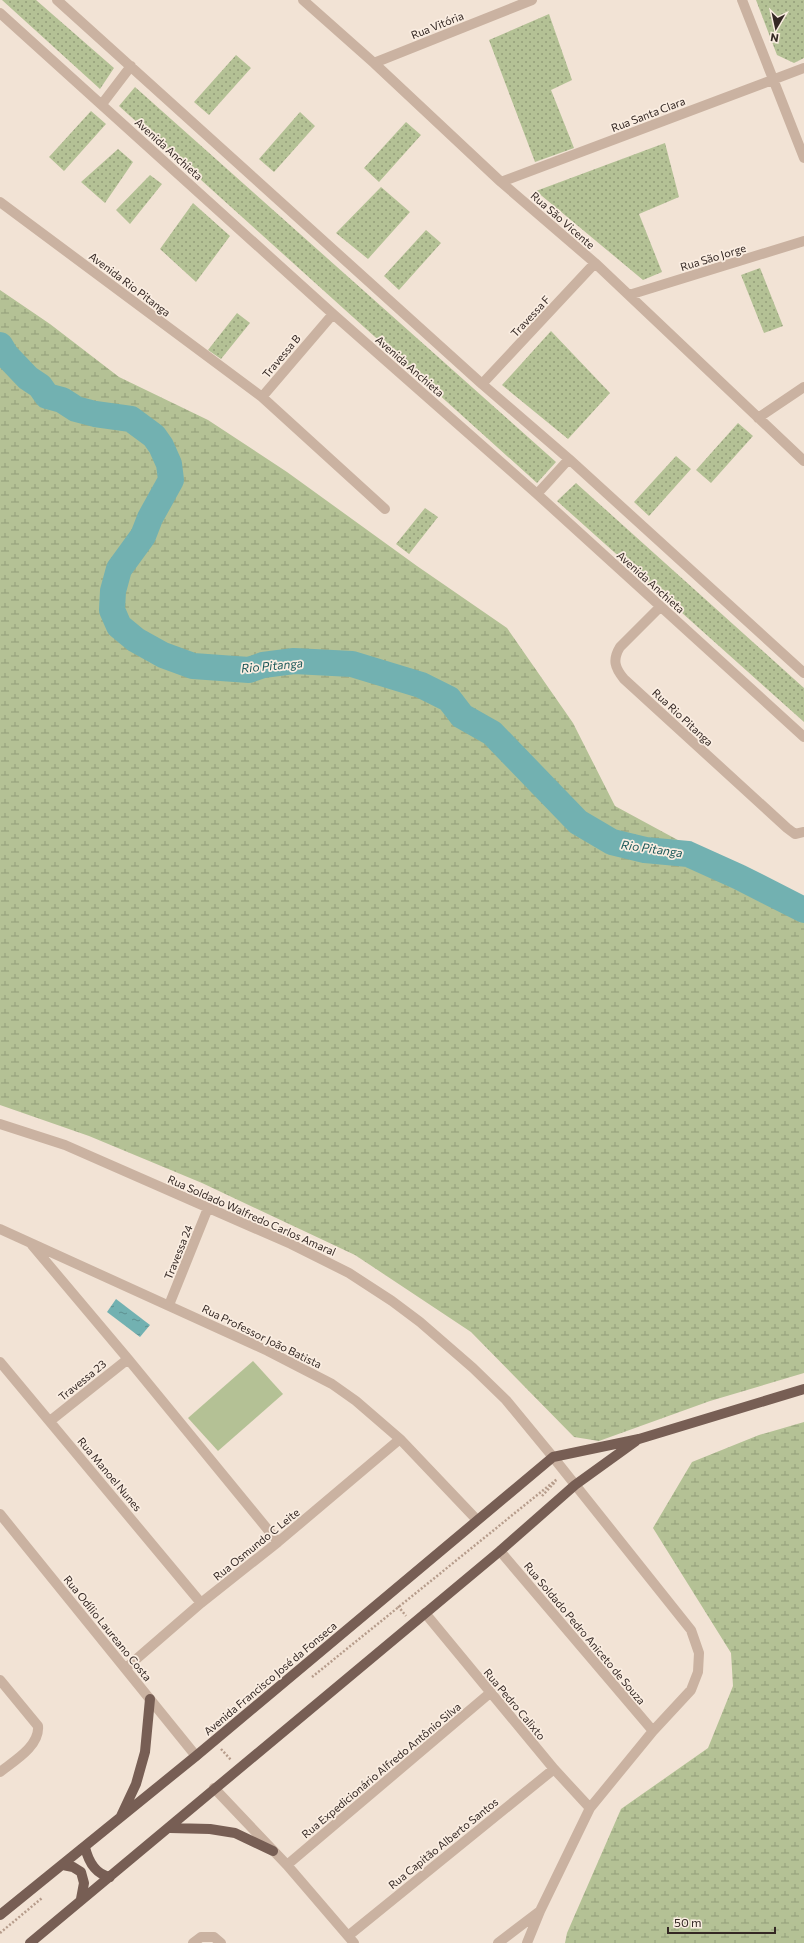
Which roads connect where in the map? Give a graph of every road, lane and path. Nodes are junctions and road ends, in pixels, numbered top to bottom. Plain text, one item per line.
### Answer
1 (303, 0) edge
2 (532, 0) edge
3 (742, 0) edge
4 (62, 1) edge
5 (0, 13) edge
6 (374, 63) junction
7 (131, 66) junction
8 (804, 68) edge
9 (774, 79) junction
10 (102, 104) junction
11 (804, 158) edge
12 (501, 182) junction
13 (0, 202) edge
14 (804, 241) edge
15 (595, 263) junction
16 (629, 295) junction
17 (332, 314) junction
18 (482, 384) junction
19 (804, 387) edge
20 (262, 398) junction
21 (758, 418) junction
22 (569, 459) junction
23 (804, 461) edge
24 (537, 494) junction
25 (385, 509) dead end
26 (660, 607) junction
27 (804, 673) edge
28 (804, 737) edge
29 (799, 833) edge
30 (0, 1124) edge
31 (208, 1208) junction
32 (0, 1229) edge
33 (30, 1243) junction
34 (169, 1305) junction
35 (128, 1359) junction
36 (0, 1363) edge
37 (804, 1389) edge
38 (50, 1421) junction
39 (400, 1439) junction
40 (639, 1439) junction
41 (553, 1457) junction
42 (575, 1485) junction
43 (0, 1514) edge
44 (477, 1520) junction
45 (278, 1542) junction
46 (500, 1551) junction
47 (389, 1594) junction
48 (201, 1603) junction
49 (425, 1613) junction
50 (412, 1624) junction
51 (126, 1668) junction
52 (0, 1680) edge
53 (490, 1694) junction
54 (150, 1699) junction
55 (653, 1730) junction
56 (215, 1741) junction
57 (196, 1756) junction
58 (238, 1769) junction
59 (554, 1769) junction
60 (0, 1772) edge
61 (214, 1788) junction
62 (590, 1808) junction
63 (119, 1820) junction
64 (170, 1828) junction
65 (85, 1847) junction
66 (273, 1851) junction
67 (63, 1865) junction
68 (287, 1865) junction
69 (110, 1877) junction
70 (81, 1899) junction
71 (540, 1911) junction
72 (0, 1915) edge
73 (351, 1940) edge
74 (30, 1943) edge
75 (193, 1943) edge
76 (221, 1943) edge
77 (498, 1943) edge
78 (527, 1943) edge

1 - 6 street, Rua São Vicente
2 - 6 street, Rua Vitória
3 - 9 street
4 - 7 street
5 - 10 street, Avenida Anchieta
6 - 12 street, Rua São Vicente
7 - 10 street
7 - 18 street
8 - 9 street, Rua Santa Clara
9 - 11 street
9 - 12 street, Rua Santa Clara
10 - 17 street, Avenida Anchieta
12 - 15 street, Rua São Vicente
13 - 20 street, Avenida Rio Pitanga
14 - 16 street, Rua São Jorge
15 - 16 street, Rua São Vicente
15 - 18 street, Travessa F
16 - 21 street, Rua São Vicente
17 - 20 street, Travessa B
17 - 24 street, Avenida Anchieta
18 - 22 street
19 - 21 street
20 - 25 street
21 - 23 street, Rua São Vicente
22 - 24 street
22 - 27 street
24 - 26 street, Avenida Anchieta
26 - 28 street, Avenida Anchieta
26 - 29 street, Rua Rio Pitanga
30 - 31 street, Rua Soldado Walfredo Carlos Amaral
31 - 34 street, Travessa 24
31 - 41 street, Rua Soldado Walfredo Carlos Amaral
32 - 33 street, Rua Professor João Batista
33 - 34 street, Rua Professor João Batista
33 - 35 street
34 - 39 street, Rua Professor João Batista
35 - 38 street, Travessa 23
35 - 45 street
36 - 38 street, Rua Manoel Nunes
37 - 40 main road
38 - 48 street, Rua Manoel Nunes
39 - 44 street, Rua Professor João Batista
39 - 45 street, Rua Osmundo C Leite
40 - 41 main road
40 - 42 main road
41 - 42 street, Rua Soldado Walfredo Carlos Amaral
41 - 44 main road, Avenida Francisco José da Fonseca
42 - 46 main road
42 - 55 street, Rua Soldado Walfredo Carlos Amaral
43 - 51 street, Rua Odílio Laureano Costa
44 - 47 main road, Avenida Francisco José da Fonseca
45 - 48 street, Rua Osmundo C Leite
46 - 49 main road
46 - 55 street, Rua Soldado Pedro Aniceto de Souza
47 - 50 path
47 - 56 main road, Avenida Francisco José da Fonseca
48 - 51 street, Rua Osmundo C Leite
49 - 50 main road
49 - 53 street, Rua Pedro Calixto
50 - 58 main road
51 - 54 street, Rua Odílio Laureano Costa
52 - 60 street
53 - 59 street, Rua Pedro Calixto
53 - 68 street, Rua Expedicionário Alfredo Antônio Silva
54 - 57 street, Rua Odílio Laureano Costa
54 - 63 main road
55 - 62 street, Rua Soldado Walfredo Carlos Amaral
56 - 57 main road, Avenida Francisco José da Fonseca
56 - 58 path
57 - 63 main road, Avenida Francisco José da Fonseca
58 - 61 main road
59 - 62 street, Rua Pedro Calixto
59 - 73 street, Rua Capitão Alberto Santos
61 - 64 main road
61 - 66 street
62 - 71 street, Rua Soldado Walfredo Carlos Amaral
63 - 65 main road, Avenida Francisco José da Fonseca
64 - 66 main road
64 - 69 main road
65 - 67 main road, Avenida Francisco José da Fonseca
65 - 69 main road
66 - 68 street
67 - 70 main road
67 - 72 main road, Avenida Francisco José da Fonseca
68 - 73 street
69 - 70 main road
70 - 74 main road
71 - 77 street
71 - 78 street, Rua Soldado Walfredo Carlos Amaral
75 - 76 street

